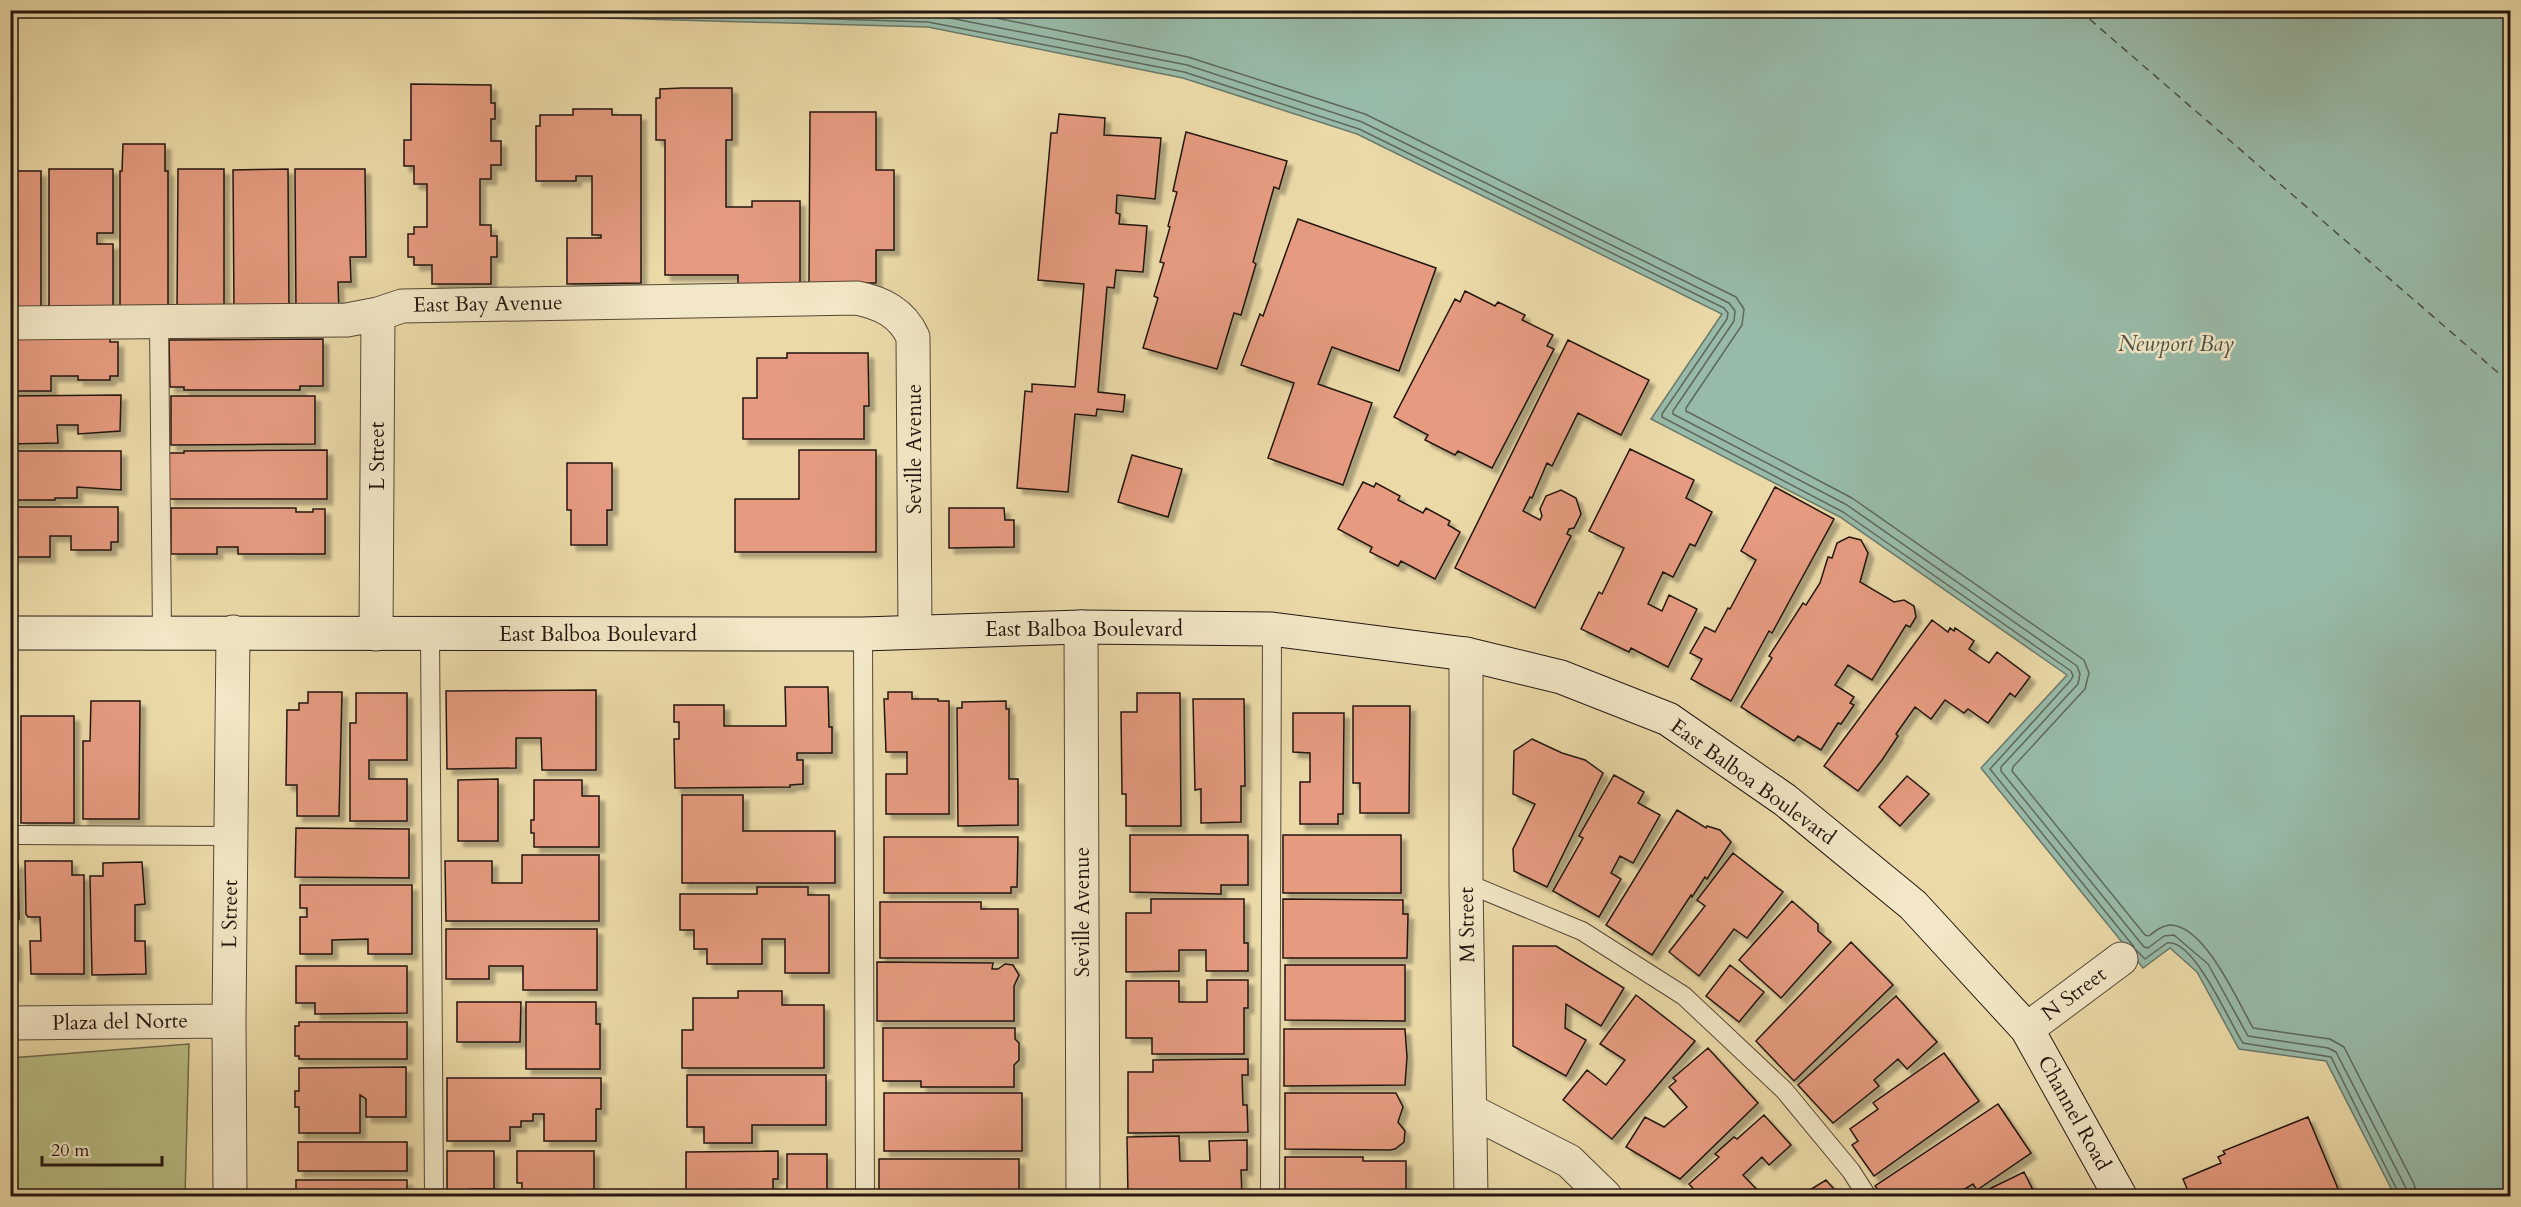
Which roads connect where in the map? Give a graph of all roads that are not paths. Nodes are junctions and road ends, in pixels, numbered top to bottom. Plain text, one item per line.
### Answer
1 (892, 311) joint
2 (378, 314) junction
3 (159, 322) junction
4 (10, 323) edge
5 (1081, 627) junction
6 (1272, 629) junction
7 (233, 632) junction
8 (915, 632) junction
9 (10, 633) edge
10 (162, 633) junction
11 (376, 634) junction
12 (430, 634) junction
13 (863, 634) junction
14 (1466, 654) junction
15 (10, 835) edge
16 (231, 836) junction
17 (1466, 883) junction
18 (2121, 959) dead end
19 (229, 1021) junction
20 (10, 1023) edge
21 (2027, 1029) junction
22 (1471, 1111) junction
23 (230, 1197) edge
24 (434, 1197) edge
25 (865, 1197) edge
26 (1083, 1197) edge
27 (1270, 1197) edge
28 (1471, 1197) edge
29 (1605, 1197) edge
30 (1867, 1197) edge
31 (2120, 1197) edge

1 - 2 street, East Bay Avenue
1 - 8 street, Seville Avenue
2 - 3 street, East Bay Avenue
2 - 11 street, L Street
3 - 4 street, East Bay Avenue
3 - 10 lane
5 - 6 street, East Balboa Boulevard
5 - 8 street, East Balboa Boulevard
5 - 26 street, Seville Avenue
6 - 14 street, East Balboa Boulevard
6 - 27 lane
7 - 10 street, East Balboa Boulevard
7 - 11 street, East Balboa Boulevard
7 - 16 street, L Street
8 - 13 street, East Balboa Boulevard
9 - 10 street, East Balboa Boulevard
11 - 12 street, East Balboa Boulevard
12 - 13 street, East Balboa Boulevard
12 - 24 lane
13 - 25 lane
14 - 17 street, M Street
14 - 21 street, East Balboa Boulevard
15 - 16 lane
16 - 19 street, L Street
17 - 22 street, M Street
17 - 30 lane
18 - 21 street, N Street
19 - 20 street, Plaza del Norte
19 - 23 street, L Street
21 - 31 street, Channel Road
22 - 28 street, M Street
22 - 29 street

